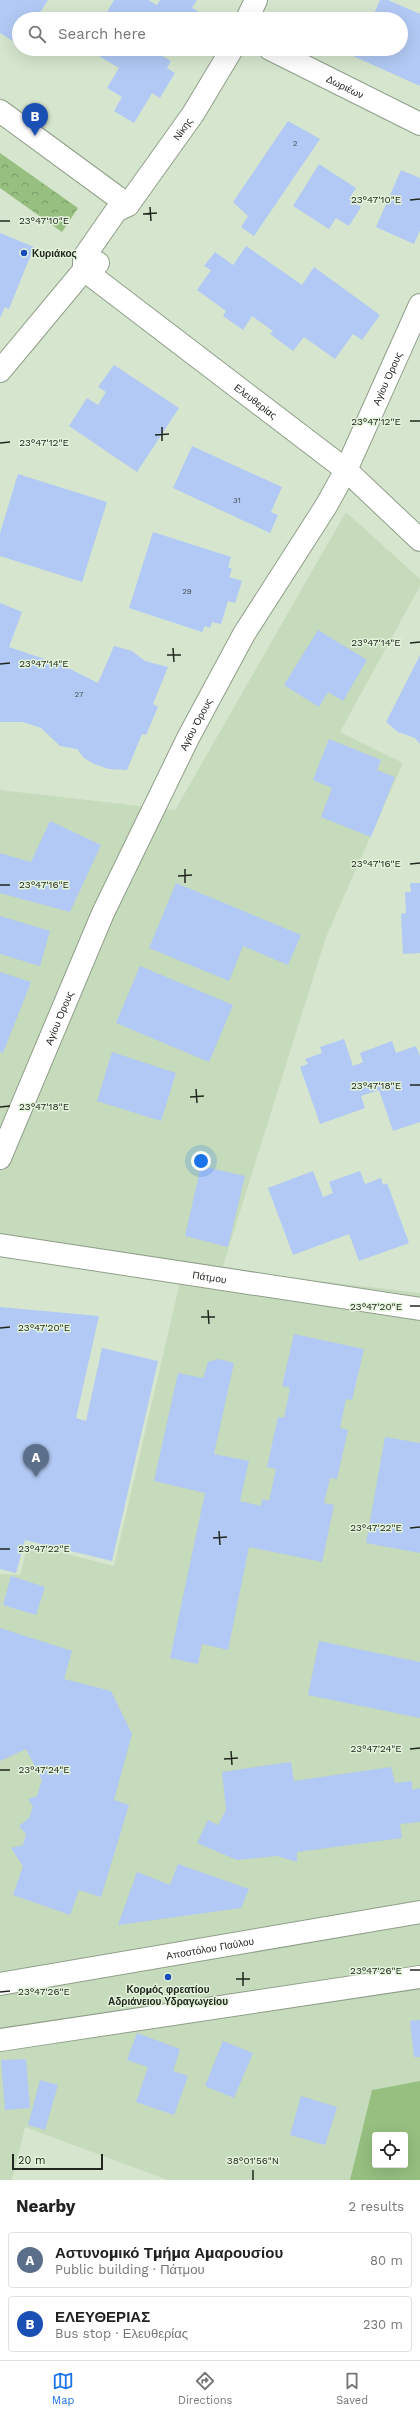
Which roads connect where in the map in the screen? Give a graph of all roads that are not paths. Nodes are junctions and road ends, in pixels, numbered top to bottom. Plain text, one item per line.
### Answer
1 (256, 0) edge
2 (250, 12) edge
3 (228, 56) edge
4 (284, 56) edge
5 (0, 111) edge
6 (420, 124) edge
7 (128, 206) junction
8 (84, 270) junction
9 (420, 305) edge
10 (0, 371) edge
11 (346, 470) junction
12 (420, 540) edge
13 (0, 1158) edge
14 (0, 1246) edge
15 (420, 1309) edge
16 (420, 1912) edge
17 (420, 1977) edge
18 (0, 1984) edge
19 (0, 2040) edge

1 - 2 street
3 - 7 street, Νίκης
4 - 6 street, Δωριέων
5 - 7 street
7 - 8 street, Νίκης
8 - 10 street, Νίκης
8 - 11 street, Ελευθερίας
9 - 11 street, Αγίου Όρους
11 - 12 street, Ελευθερίας
11 - 13 street, Αγίου Όρους
14 - 15 street, Πάτμου
16 - 18 street, Αποστόλου Παύλου
17 - 19 street

